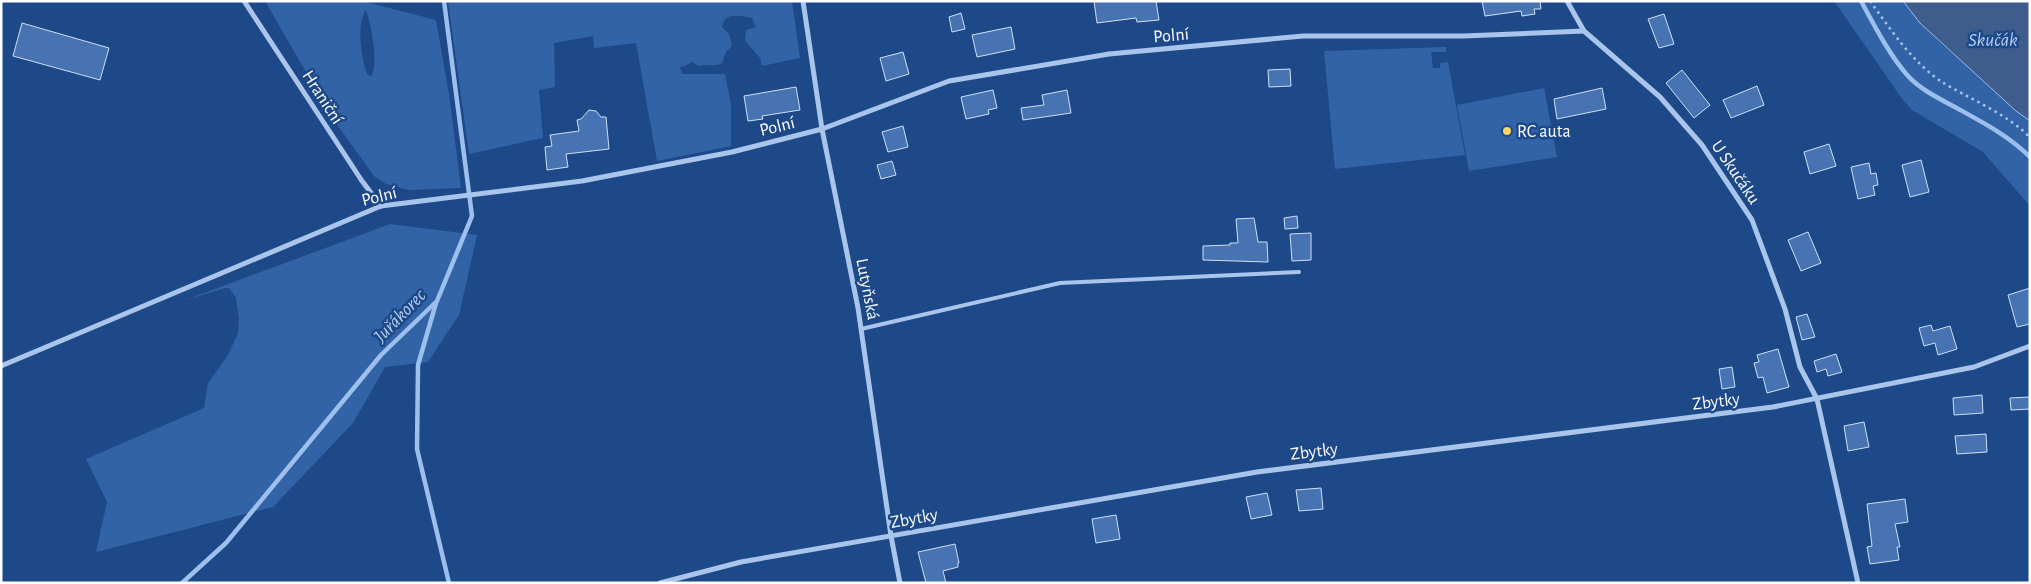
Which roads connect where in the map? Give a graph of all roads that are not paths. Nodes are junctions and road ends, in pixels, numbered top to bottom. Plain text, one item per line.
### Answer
1 (244, 1) edge
2 (803, 1) edge
3 (1567, 1) edge
4 (1584, 32) junction
5 (822, 129) junction
6 (380, 206) junction
7 (1299, 272) dead end
8 (861, 329) junction
9 (2030, 346) edge
10 (1, 366) edge
11 (1817, 399) junction
12 (891, 536) junction
13 (660, 583) edge
14 (900, 583) edge
15 (1858, 583) edge

1 - 6 street, Hraniční
2 - 5 street, Lutyňská
3 - 4 street, U Skučáku
4 - 5 street, Polní
4 - 11 street, U Skučáku
5 - 6 street, Polní
5 - 8 street, Lutyňská
6 - 10 street, Polní
7 - 8 lane
8 - 12 street, Lutyňská
9 - 11 street, Zbytky
11 - 12 street, Zbytky
11 - 15 street, U Skučáku
12 - 13 street, Zbytky
12 - 14 street, Lutyňská

